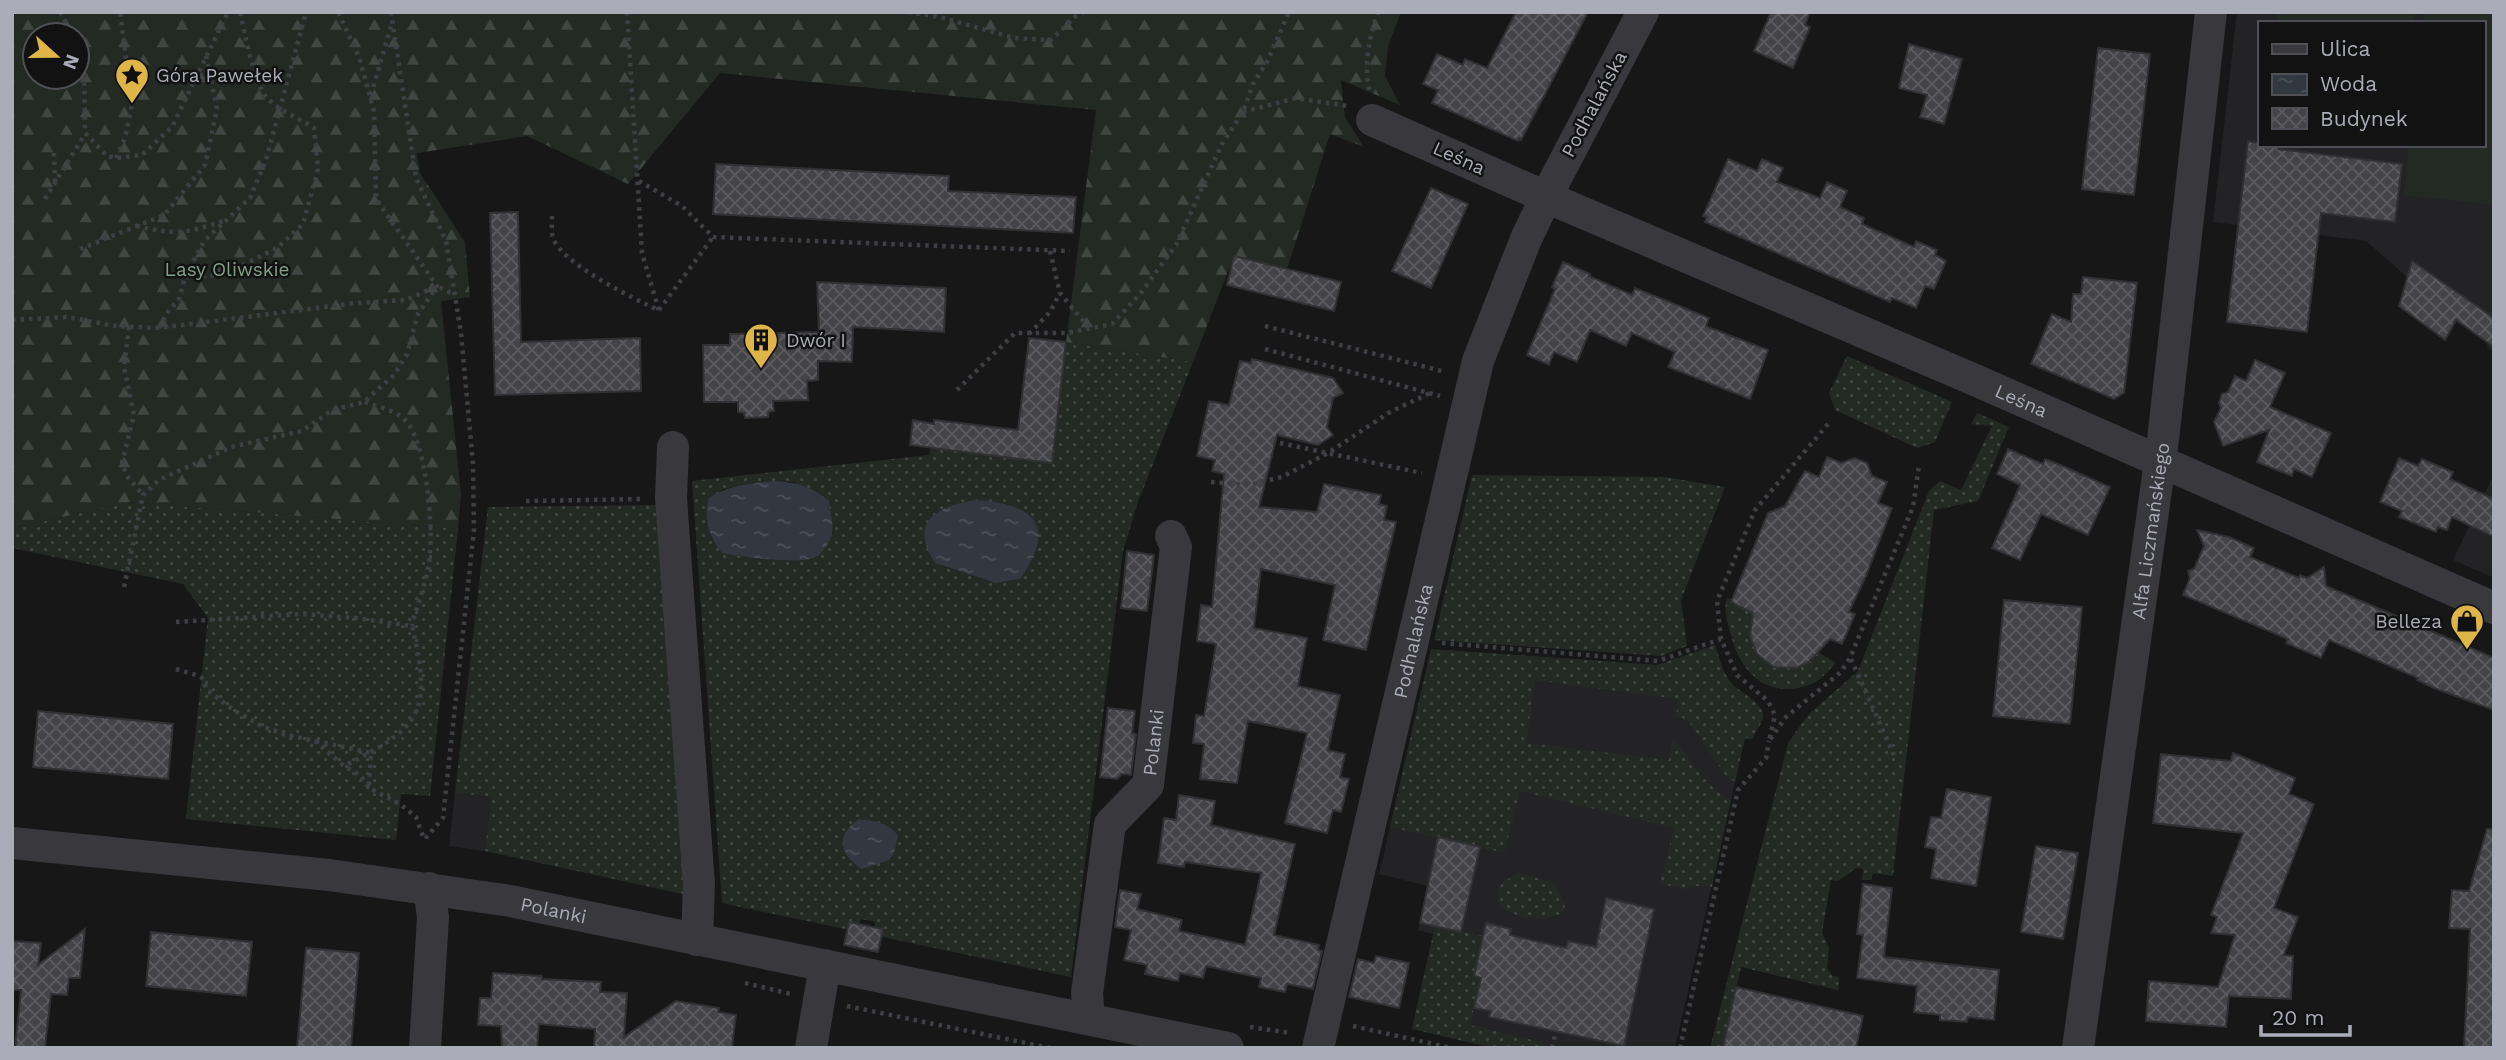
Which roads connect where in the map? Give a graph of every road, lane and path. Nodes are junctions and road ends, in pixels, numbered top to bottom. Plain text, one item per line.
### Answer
1 (120, 12) edge
2 (228, 12) edge
3 (240, 12) edge
4 (306, 12) edge
5 (338, 12) edge
6 (391, 12) edge
7 (626, 12) edge
8 (908, 12) edge
9 (1083, 12) edge
10 (1289, 12) edge
11 (1378, 12) edge
12 (1643, 12) edge
13 (2211, 12) edge
14 (916, 13) edge
15 (1076, 15) edge
16 (392, 22) junction
17 (206, 55) junction
18 (84, 91) edge
19 (370, 97) junction
20 (280, 108) junction
21 (1243, 112) junction
22 (1360, 113) junction
23 (85, 133) junction
24 (54, 153) dead end
25 (117, 158) junction
26 (639, 181) junction
27 (55, 185) junction
28 (1546, 197) junction
29 (46, 199) dead end
30 (552, 216) dead end
31 (227, 219) junction
32 (136, 226) junction
33 (713, 237) junction
34 (80, 250) dead end
35 (1050, 250) junction
36 (1070, 251) dead end
37 (185, 277) junction
38 (437, 286) junction
39 (1059, 293) junction
40 (454, 294) junction
41 (659, 311) junction
42 (12, 320) edge
43 (1265, 326) dead end
44 (129, 327) junction
45 (159, 328) junction
46 (1090, 328) junction
47 (1029, 334) junction
48 (1265, 349) dead end
49 (957, 390) dead end
50 (1471, 392) junction
51 (1430, 393) junction
52 (364, 402) junction
53 (1828, 424) dead end
54 (1280, 443) dead end
55 (673, 447) dead end
56 (1328, 453) junction
57 (2159, 461) junction
58 (1919, 465) dead end
59 (1433, 475) dead end
60 (1211, 482) dead end
61 (143, 495) junction
62 (624, 499) dead end
63 (526, 501) dead end
64 (1171, 536) dead end
65 (124, 587) dead end
66 (2494, 608) edge
67 (176, 622) dead end
68 (412, 626) junction
69 (1721, 639) junction
70 (1433, 643) dead end
71 (1850, 658) junction
72 (176, 669) dead end
73 (315, 741) junction
74 (1769, 741) junction
75 (371, 753) junction
76 (1894, 755) dead end
77 (344, 766) junction
78 (369, 788) junction
79 (12, 843) edge
80 (429, 888) junction
81 (697, 940) junction
82 (825, 965) junction
83 (1089, 1019) junction
84 (1348, 1025) dead end
85 (1556, 1031) dead end
86 (1225, 1047) edge
87 (425, 1048) edge
88 (811, 1048) edge
89 (1318, 1048) edge
90 (1451, 1048) edge
91 (1552, 1048) edge
92 (1680, 1048) edge
93 (2078, 1048) edge

1 - 25 path
2 - 17 path
3 - 20 path
4 - 20 path
5 - 19 path
6 - 16 path
7 - 26 path
8 - 14 path
9 - 15 path
10 - 21 path
11 - 22 path
12 - 28 street, Podhalańska
13 - 57 street, Alfa Liczmańskiego
14 - 15 path
16 - 19 path
16 - 40 path
17 - 25 path
17 - 32 path
18 - 23 path
19 - 38 path
20 - 31 path
20 - 37 path
21 - 22 path
21 - 46 path
22 - 28 street, Leśna
23 - 25 path
23 - 27 path
24 - 27 path
26 - 33 path
26 - 41 path
27 - 29 path
28 - 50 street, Podhalańska
28 - 57 street, Leśna
30 - 41 path
31 - 32 path
31 - 37 path
32 - 34 path
33 - 35 path
33 - 41 path
35 - 36 path
35 - 39 path
37 - 45 path
38 - 40 path
38 - 45 path
38 - 52 path
39 - 46 path
39 - 47 path
40 - 78 path
42 - 44 path
43 - 50 path
44 - 45 path
44 - 61 path
46 - 47 path
47 - 49 path
48 - 51 path
50 - 51 path
50 - 89 street, Podhalańska
51 - 56 path
52 - 61 path
52 - 68 path
53 - 69 path
54 - 56 path
55 - 81 street
56 - 59 path
56 - 60 path
57 - 66 street, Leśna
57 - 93 street, Alfa Liczmańskiego
58 - 71 path
61 - 65 path
62 - 63 path
64 - 83 street, Polanki
67 - 68 path
68 - 75 path
69 - 70 path
69 - 74 path
71 - 74 path
71 - 76 path
72 - 73 path
73 - 75 path
73 - 77 path
74 - 92 path
75 - 77 path
75 - 78 path
77 - 78 path
79 - 80 street, Polanki
80 - 81 street, Polanki
80 - 87 street
81 - 82 street, Polanki
82 - 83 street, Polanki
82 - 88 street
83 - 86 street, Polanki
84 - 90 path
85 - 91 path

